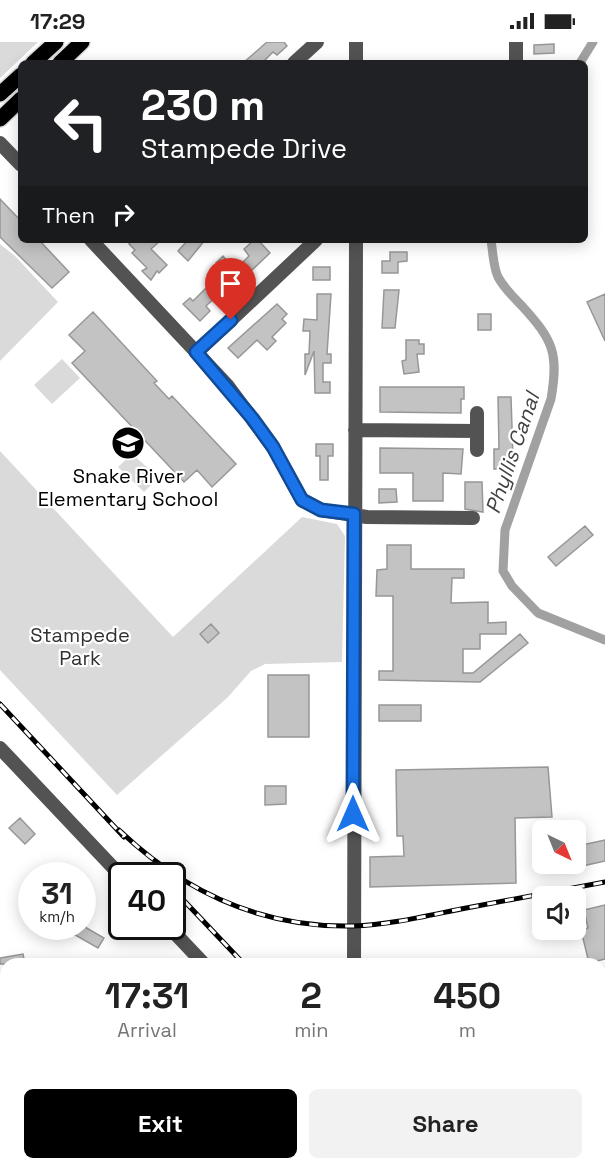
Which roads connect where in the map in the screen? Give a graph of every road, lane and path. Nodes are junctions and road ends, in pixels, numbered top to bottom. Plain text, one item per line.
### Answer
1 (56, 42) edge
2 (82, 42) edge
3 (317, 42) edge
4 (356, 42) edge
5 (516, 42) edge
6 (36, 60) edge
7 (63, 60) edge
8 (297, 60) edge
9 (356, 60) edge
10 (516, 60) edge
11 (18, 78) edge
12 (0, 94) edge
13 (18, 102) edge
14 (0, 119) edge
15 (0, 143) edge
16 (18, 162) edge
17 (98, 243) edge
18 (313, 243) edge
19 (356, 243) edge
20 (196, 352) junction
21 (477, 412) dead end
22 (355, 430) junction
23 (477, 431) junction
24 (477, 450) dead end
25 (354, 514) junction
26 (473, 518) dead end
27 (0, 748) edge
28 (108, 862) edge
29 (181, 940) edge
30 (198, 958) edge
31 (354, 958) edge

1 - 6 main road
2 - 7 main road
3 - 8 street
4 - 9 street
5 - 10 street
11 - 12 main road
13 - 14 main road
15 - 16 street
17 - 20 street
18 - 20 street
19 - 22 street
20 - 25 street
21 - 23 street
22 - 23 street
22 - 25 street
23 - 24 street
25 - 26 street
25 - 31 street
27 - 28 street
29 - 30 street

